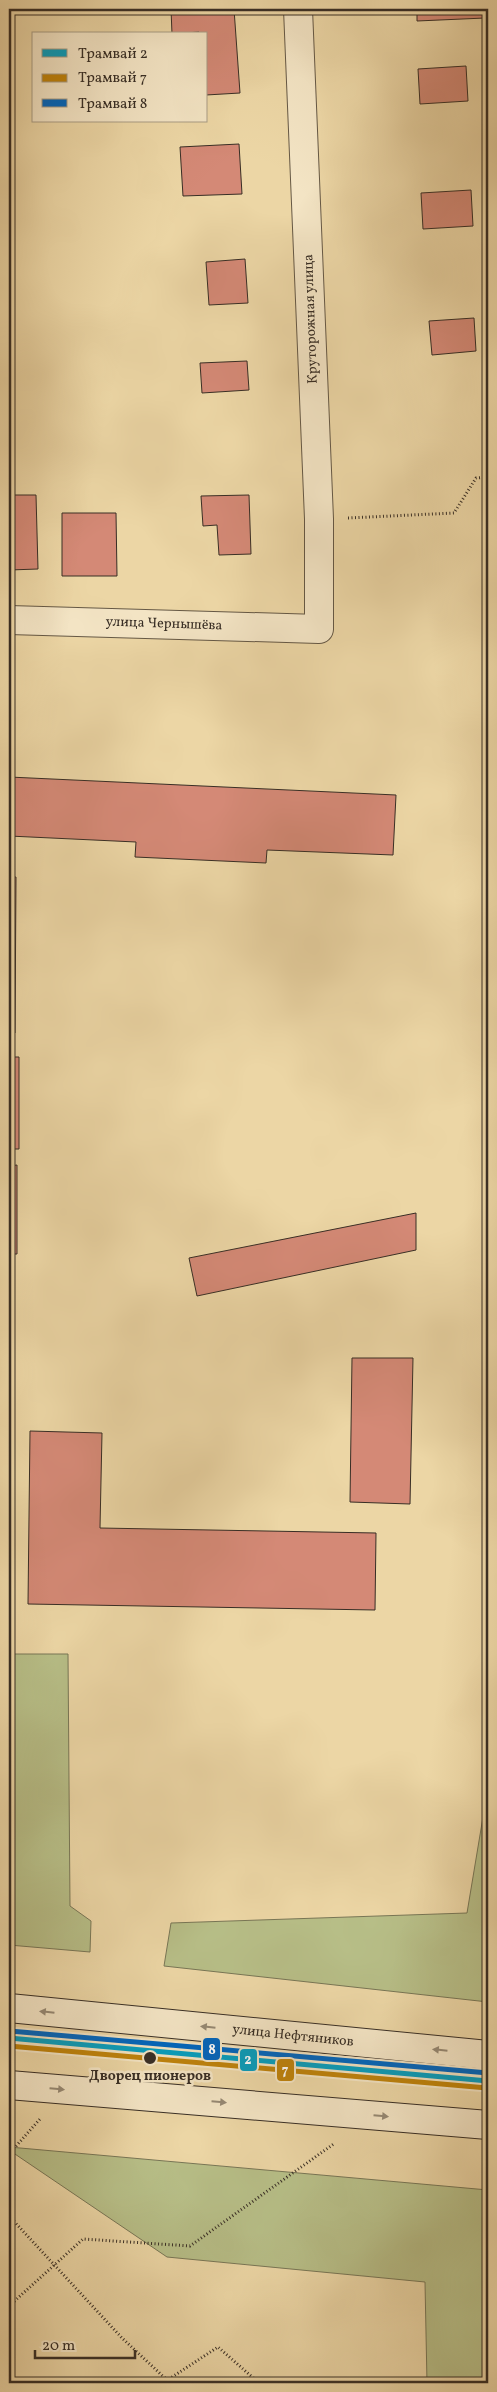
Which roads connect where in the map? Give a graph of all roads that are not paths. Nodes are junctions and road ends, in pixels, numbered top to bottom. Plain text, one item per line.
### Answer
1 (298, 9) edge
2 (9, 620) edge
3 (320, 629) joint
4 (9, 2008) edge
5 (488, 2055) edge
6 (9, 2085) edge
7 (488, 2125) edge

1 - 3 main road, Круторожная улица
2 - 3 main road, улица Чернышёва
5 -> 4 main road, улица Нефтяников
6 -> 7 main road

